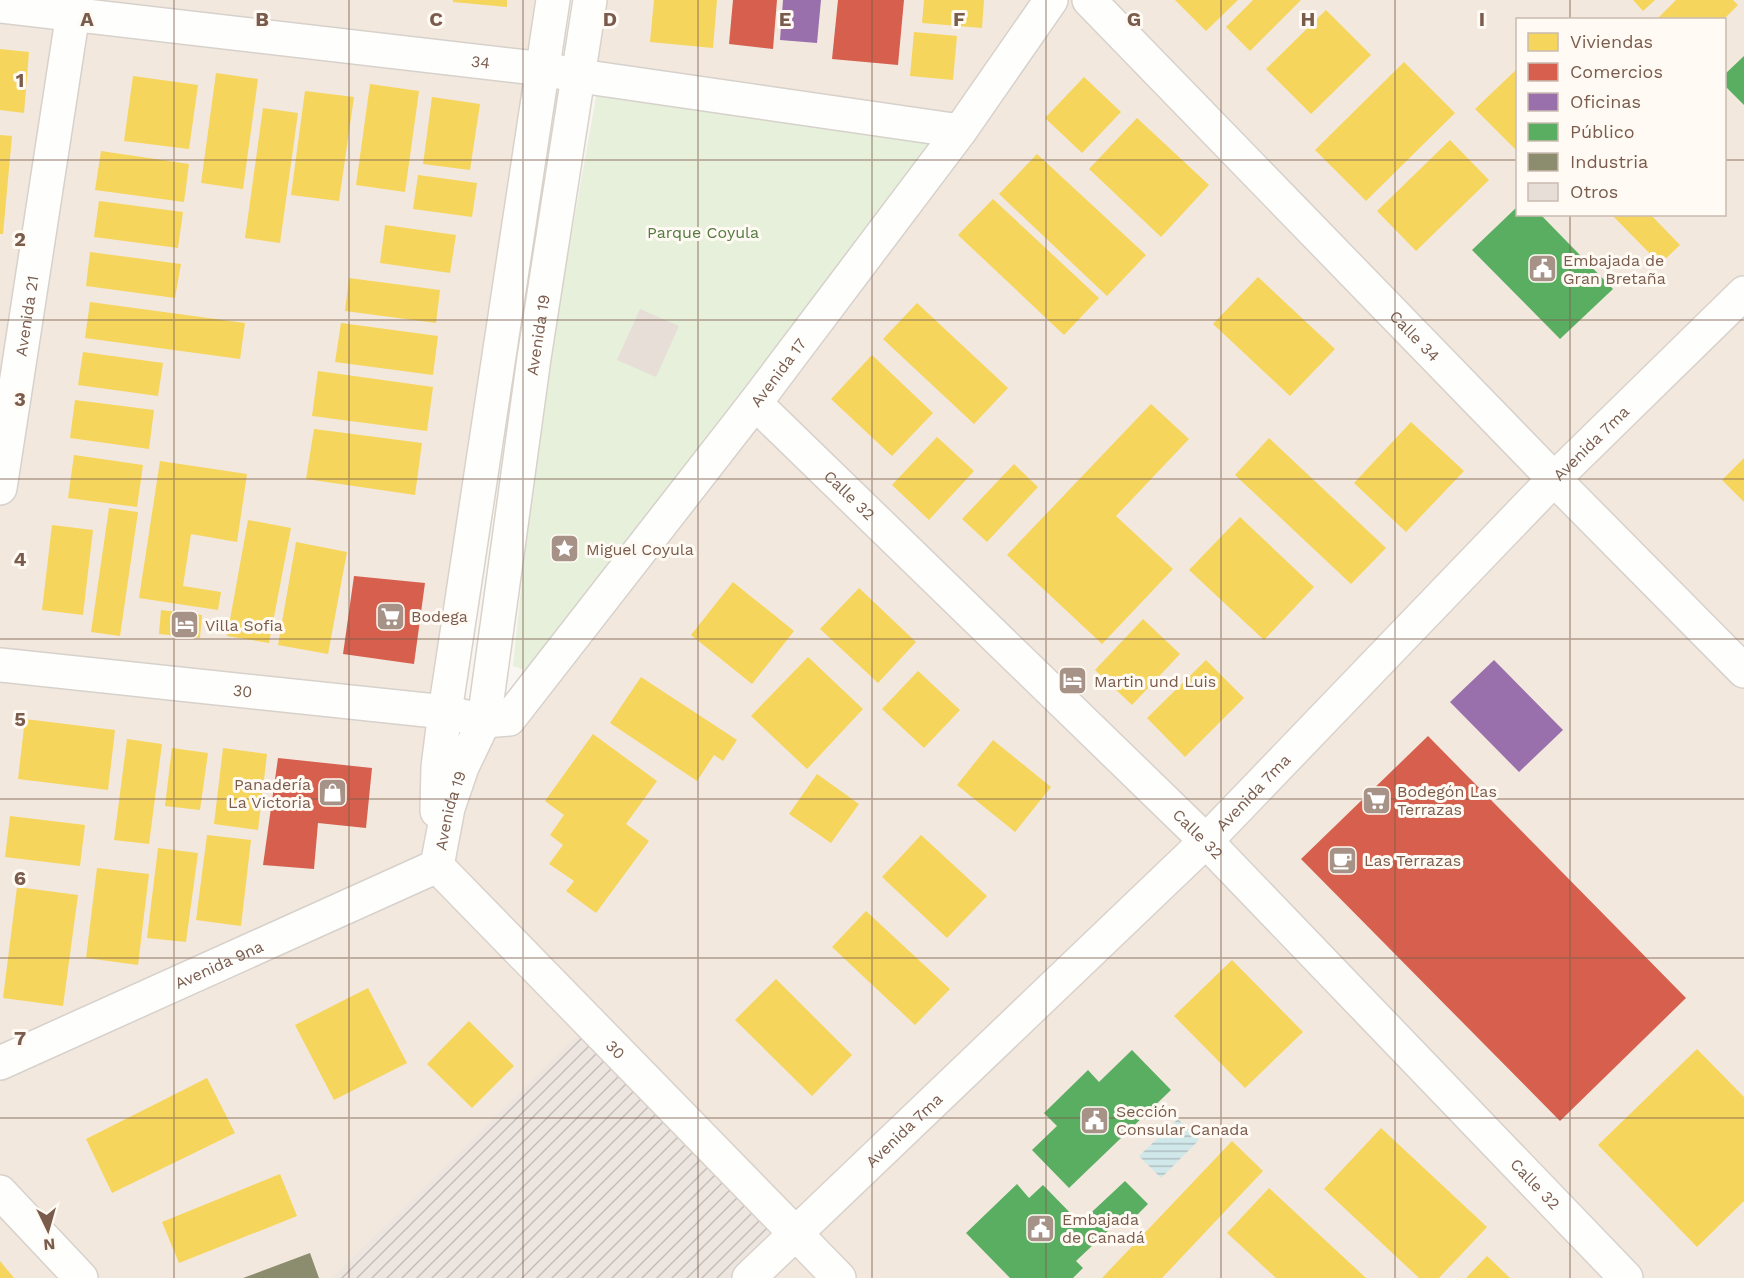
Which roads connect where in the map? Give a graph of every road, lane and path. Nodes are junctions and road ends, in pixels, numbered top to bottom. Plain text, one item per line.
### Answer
1 (554, 0) edge
2 (590, 0) edge
3 (1051, 0) edge
4 (1089, 0) edge
5 (0, 6) edge
6 (74, 8) edge
7 (544, 69) junction
8 (580, 76) junction
9 (960, 131) junction
10 (1744, 292) edge
11 (755, 403) junction
12 (1554, 479) junction
13 (0, 488) edge
14 (0, 665) edge
15 (1744, 671) edge
16 (445, 712) junction
17 (484, 721) junction
18 (1206, 841) junction
19 (437, 866) junction
20 (0, 1063) edge
21 (0, 1192) edge
22 (795, 1234) junction
23 (81, 1278) edge
24 (749, 1278) edge
25 (839, 1278) edge
26 (1626, 1278) edge

1 - 7 street, Avenida 19
2 - 8 street, Avenida 19
3 - 9 street, Avenida 17
4 - 12 street, Calle 34
5 - 6 street, 34
6 - 7 street, 34
6 - 13 street, Avenida 21
7 - 8 street, 34
7 - 16 street, Avenida 19
8 - 9 street, 34
8 - 17 street, Avenida 19
9 - 11 street, Avenida 17
10 - 12 street, Avenida 7ma
11 - 17 street, Avenida 17
11 - 18 street, Calle 32
12 - 15 street, Calle 34
12 - 18 street, Avenida 7ma
14 - 16 street, 30
16 - 17 street, 30
16 - 19 street, Avenida 19
17 - 19 street, Avenida 19
18 - 22 street, Avenida 7ma
18 - 26 street, Calle 32
19 - 20 street, Avenida 9na
19 - 22 street, 30
21 - 23 street
22 - 24 street, Avenida 7ma
22 - 25 street, 30

